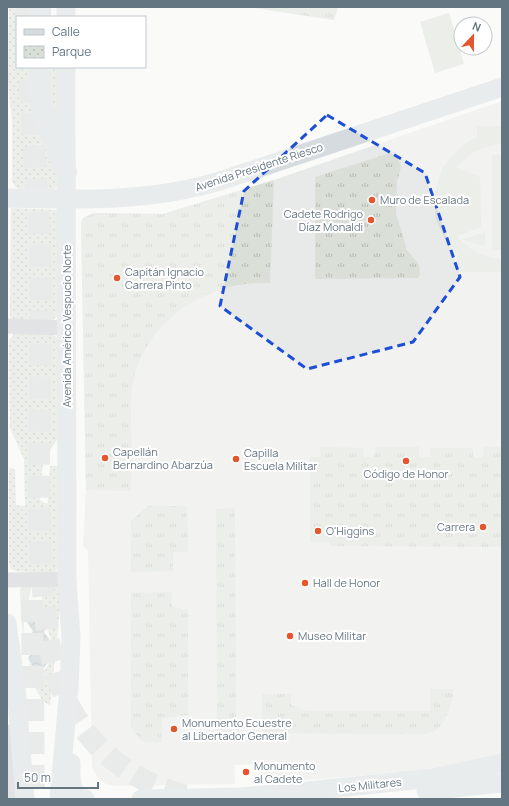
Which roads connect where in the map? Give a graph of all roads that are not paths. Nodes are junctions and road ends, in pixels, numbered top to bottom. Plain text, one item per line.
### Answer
1 (39, 68) edge
2 (66, 68) edge
3 (502, 87) edge
4 (66, 173) junction
5 (7, 198) edge
6 (66, 200) junction
7 (7, 326) edge
8 (67, 328) junction
9 (7, 580) edge
10 (67, 582) junction
11 (7, 623) edge
12 (7, 732) edge
13 (502, 763) edge
14 (502, 783) edge
15 (72, 796) edge
16 (269, 798) edge
17 (12, 799) edge
18 (25, 799) edge
19 (47, 799) edge
20 (141, 799) edge
21 (347, 799) edge

1 - 4 highway
2 - 4 main road, Avenida Américo Vespucio Norte
3 - 6 main road, Avenida Presidente Riesco
4 - 6 main road, Avenida Américo Vespucio Norte
5 - 6 main road, Avenida Presidente Riesco
6 - 8 main road, Avenida Américo Vespucio Norte
7 - 8 street
8 - 10 main road, Avenida Américo Vespucio Norte
9 - 10 street
10 - 15 main road, Avenida Américo Vespucio Norte
10 - 19 main road, Avenida Américo Vespucio Norte
11 - 18 main road
12 - 17 street
13 - 16 main road, Los Militares
14 - 21 main road, Los Militares
16 - 20 main road, Los Militares

